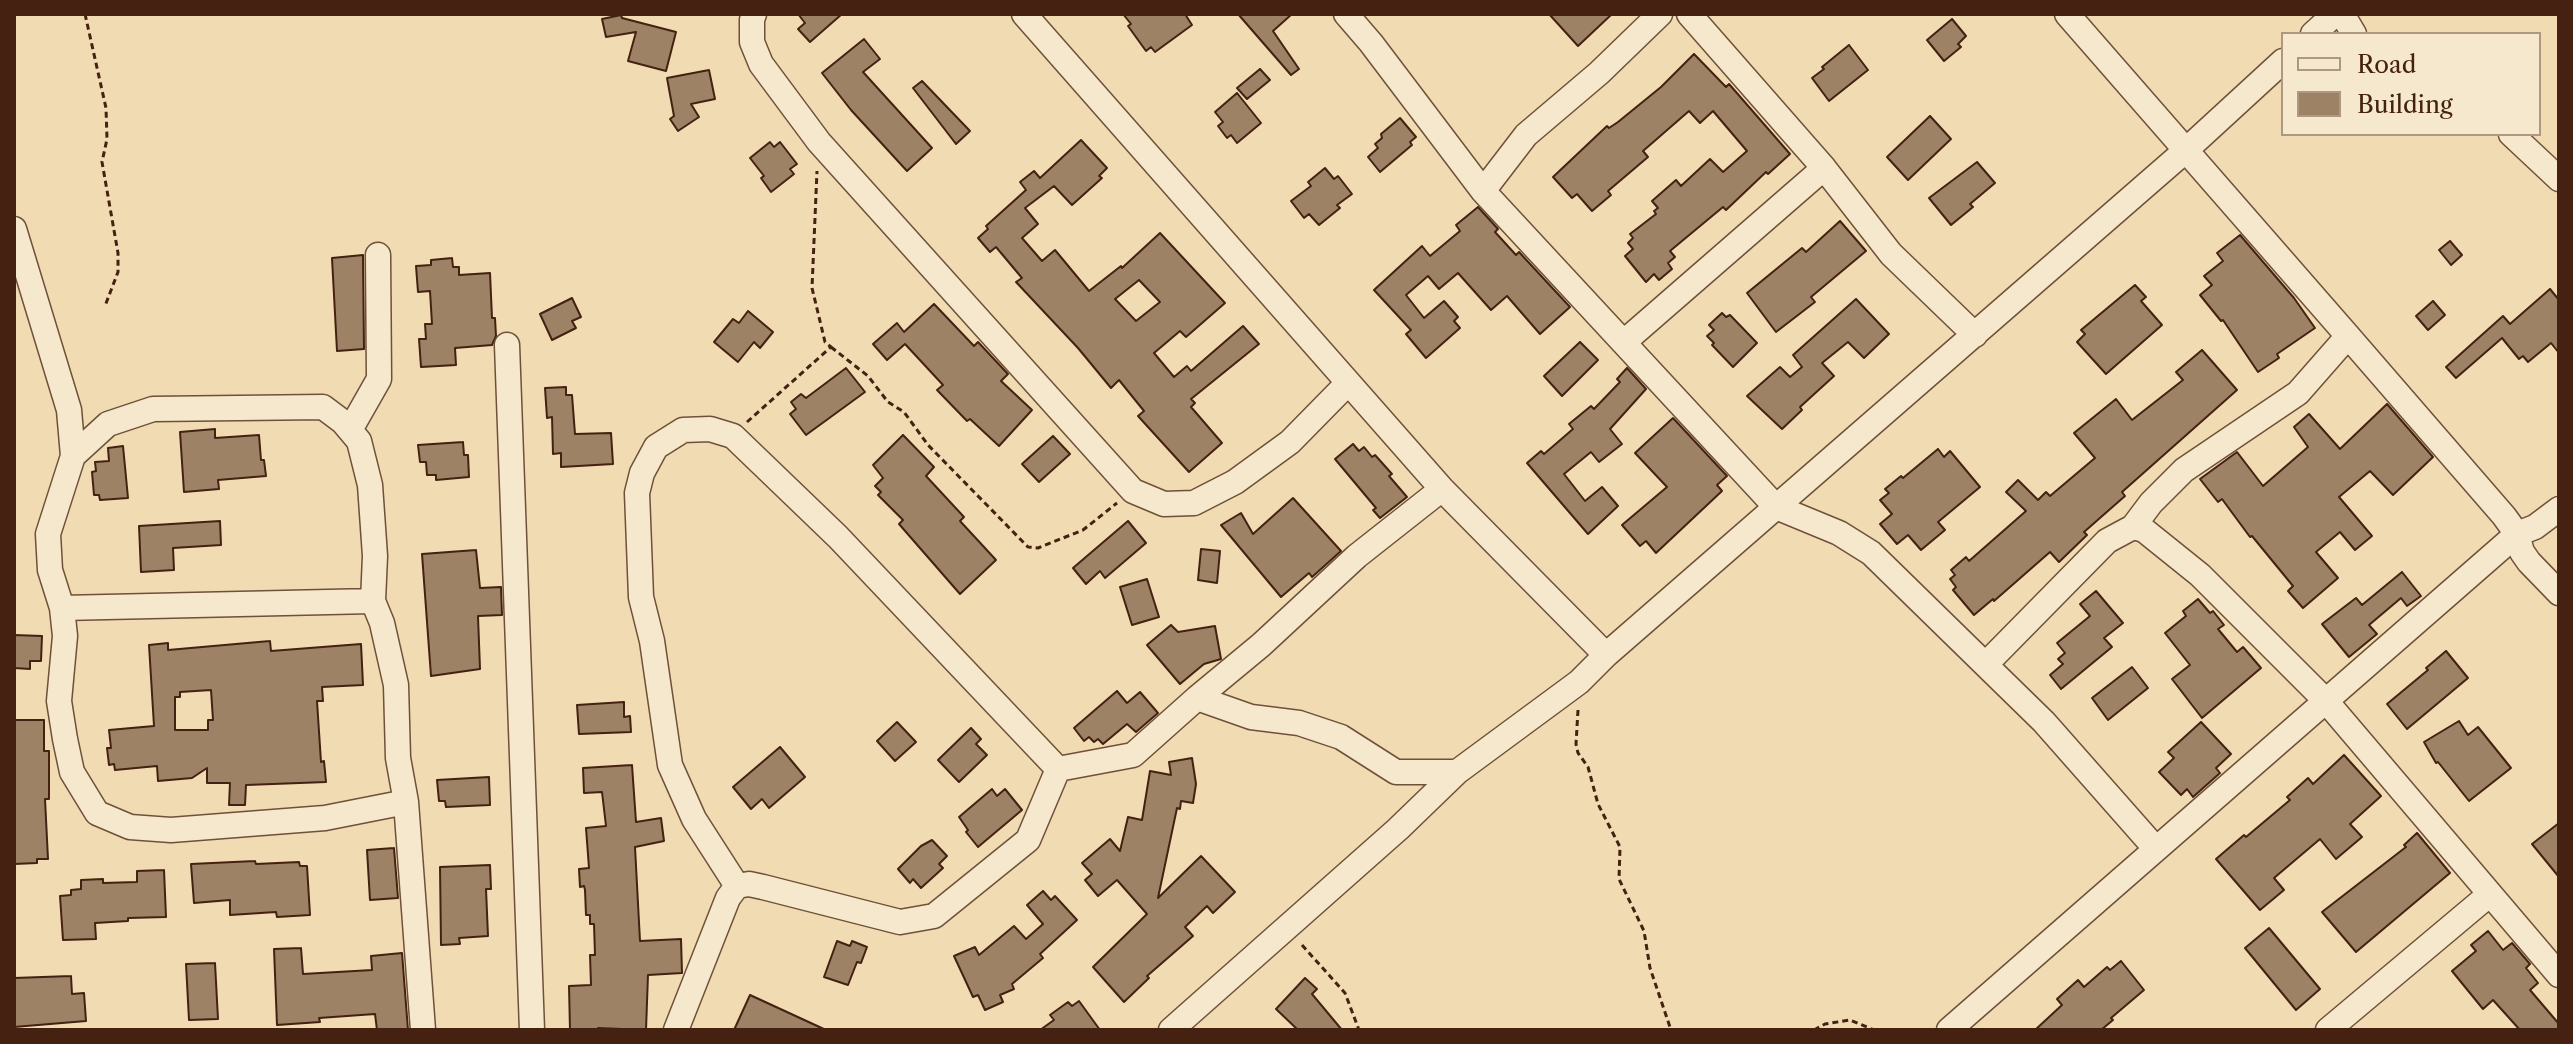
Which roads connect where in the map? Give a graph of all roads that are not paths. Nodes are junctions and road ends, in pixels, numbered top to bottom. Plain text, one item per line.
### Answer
1 (754, 14) edge
2 (1024, 14) edge
3 (1346, 14) edge
4 (1660, 14) edge
5 (1689, 14) edge
6 (2067, 14) edge
7 (2335, 14) edge
8 (2342, 14) edge
9 (2315, 32) edge
10 (2353, 32) edge
11 (2281, 63) edge
12 (2513, 136) edge
13 (2185, 151) junction
14 (1824, 168) junction
15 (2559, 179) edge
16 (1483, 191) junction
17 (14, 229) edge
18 (378, 255) dead end
19 (1975, 335) junction
20 (2348, 336) junction
21 (1624, 342) junction
22 (507, 345) dead end
23 (1347, 384) junction
24 (350, 430) junction
25 (73, 456) junction
26 (1442, 489) junction
27 (1776, 507) junction
28 (2559, 509) edge
29 (2133, 527) junction
30 (2517, 534) junction
31 (2559, 593) edge
32 (373, 601) junction
33 (62, 608) junction
34 (1606, 655) junction
35 (1986, 664) junction
36 (1197, 698) junction
37 (2326, 701) junction
38 (1058, 769) junction
39 (1457, 772) junction
40 (406, 802) junction
41 (2156, 849) junction
42 (737, 886) junction
43 (2490, 894) junction
44 (2559, 975) edge
45 (423, 1030) edge
46 (532, 1030) edge
47 (676, 1030) edge
48 (1171, 1030) edge
49 (1949, 1030) edge
50 (2328, 1030) edge

1 - 23 street
2 - 23 street
3 - 16 street
4 - 16 street
5 - 14 street
6 - 13 street
7 - 9 street
8 - 10 street
11 - 13 street
12 - 15 street
13 - 19 street
13 - 20 street
14 - 19 street
14 - 21 street
16 - 21 street
17 - 25 street
18 - 24 street
19 - 27 street
20 - 29 street
20 - 30 street
21 - 27 street
22 - 46 street
23 - 26 street
24 - 25 street
24 - 32 street
25 - 33 street
26 - 34 street
26 - 36 street
27 - 34 street
27 - 35 street
28 - 30 street
29 - 35 street
29 - 37 street
30 - 31 street
30 - 37 street
32 - 33 street
32 - 40 street
33 - 40 street
34 - 39 street
35 - 41 street
36 - 38 street
36 - 39 street
37 - 41 street
37 - 43 street
38 - 42 street
38 - 42 street
39 - 48 street
40 - 45 street
41 - 49 street
42 - 47 street
43 - 44 street
43 - 50 street

